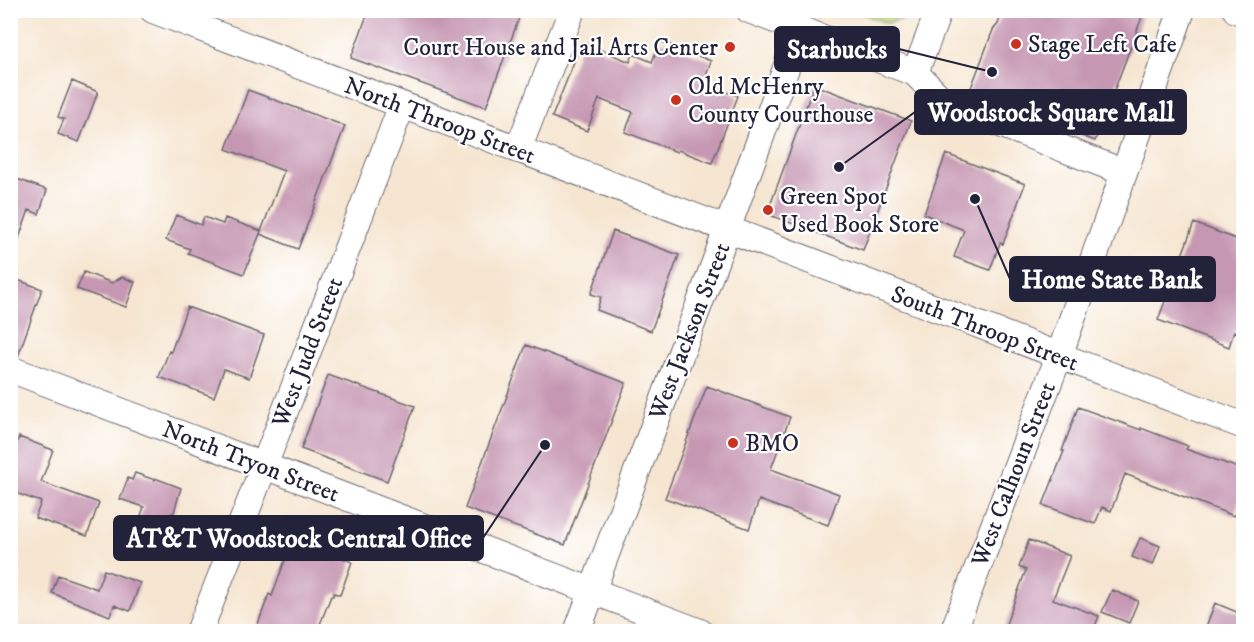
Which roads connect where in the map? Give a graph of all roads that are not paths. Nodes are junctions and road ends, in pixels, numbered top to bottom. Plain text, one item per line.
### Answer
1 (153, 10) edge
2 (572, 10) edge
3 (748, 10) edge
4 (939, 10) edge
5 (1182, 10) edge
6 (1236, 10) edge
7 (1244, 13) edge
8 (800, 30) junction
9 (915, 73) junction
10 (402, 105) junction
11 (518, 150) junction
12 (1123, 172) junction
13 (727, 230) junction
14 (1059, 356) junction
15 (10, 369) edge
16 (1244, 426) edge
17 (264, 466) junction
18 (592, 590) junction
19 (199, 632) edge
20 (577, 632) edge
21 (700, 632) edge
22 (953, 632) edge

1 - 10 street, North Throop Street
2 - 11 street
3 - 8 street
4 - 9 street
5 - 12 street, West Calhoun Street
6 - 7 street
8 - 9 street
8 - 13 street, West Jackson Street
9 - 12 street
10 - 11 street, North Throop Street
10 - 17 street, West Judd Street
11 - 13 street, North Throop Street
12 - 14 street, West Calhoun Street
13 - 14 street, South Throop Street
13 - 18 street, West Jackson Street
14 - 16 street, South Throop Street
14 - 22 street, West Calhoun Street
15 - 17 street, North Tryon Street
17 - 18 street, North Tryon Street
17 - 19 street, West Judd Street
18 - 20 street, West Jackson Street
18 - 21 street, North Tryon Street

